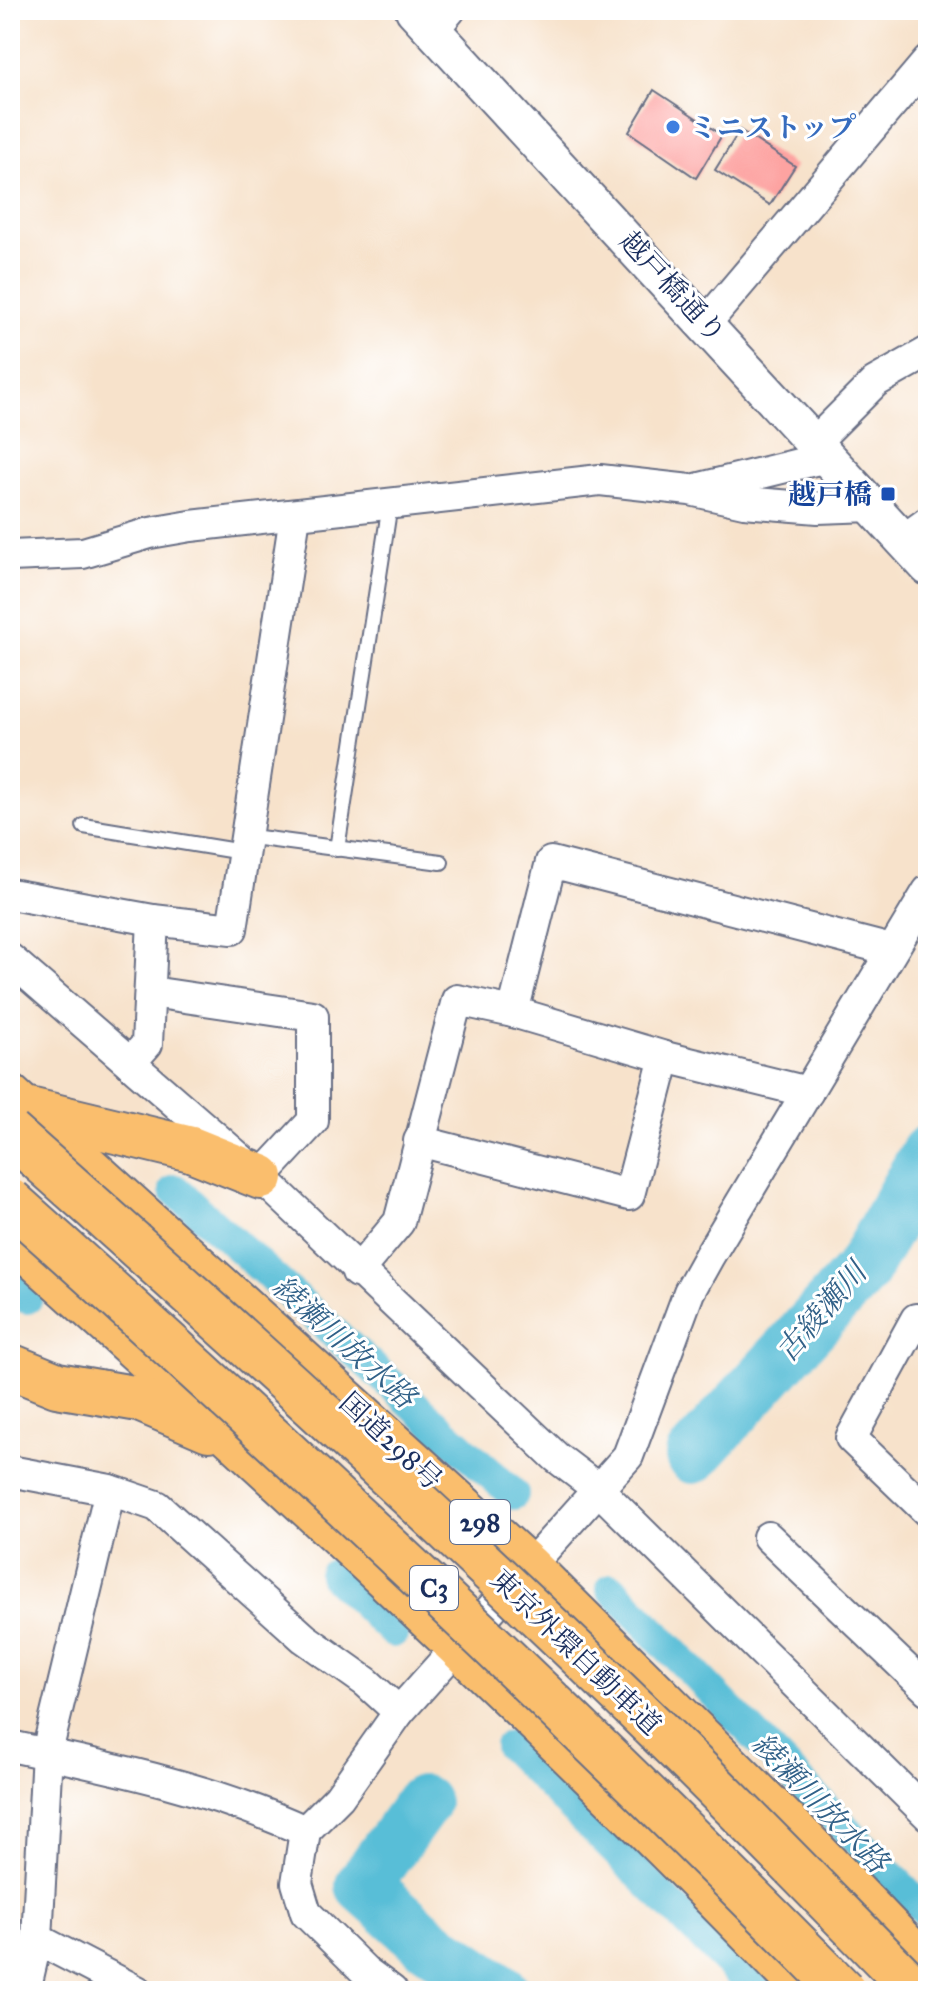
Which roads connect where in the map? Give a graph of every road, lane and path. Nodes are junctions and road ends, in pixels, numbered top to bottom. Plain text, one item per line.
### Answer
1 (433, 17) edge
2 (928, 61) edge
3 (706, 323) junction
4 (928, 352) edge
5 (820, 450) junction
6 (690, 490) junction
7 (390, 504) junction
8 (872, 506) junction
9 (295, 516) junction
10 (916, 531) edge
11 (10, 556) edge
12 (928, 567) edge
13 (84, 826) dead end
14 (243, 844) junction
15 (337, 849) junction
16 (441, 862) dead end
17 (928, 891) edge
18 (10, 894) edge
19 (153, 920) junction
20 (891, 950) junction
21 (10, 959) edge
22 (151, 992) junction
23 (513, 1012) junction
24 (665, 1057) junction
25 (130, 1063) junction
26 (808, 1092) junction
27 (14, 1113) edge
28 (419, 1141) junction
29 (261, 1177) junction
30 (10, 1201) edge
31 (10, 1235) edge
32 (357, 1272) junction
33 (928, 1330) edge
34 (10, 1366) edge
35 (247, 1448) junction
36 (10, 1471) edge
37 (598, 1489) junction
38 (110, 1490) junction
39 (928, 1512) edge
40 (768, 1537) dead end
41 (528, 1567) junction
42 (459, 1646) junction
43 (925, 1677) edge
44 (399, 1712) junction
45 (10, 1746) edge
46 (47, 1752) junction
47 (928, 1815) edge
48 (305, 1831) junction
49 (37, 1939) junction
50 (928, 1970) edge
51 (25, 1991) edge
52 (137, 1991) edge
53 (392, 1991) edge
54 (807, 1991) edge
55 (843, 1991) edge
56 (916, 1991) edge

1 - 3 street, 越戸橋通り
2 - 3 street
3 - 5 street, 越戸橋通り
4 - 5 street
5 - 6 street
5 - 8 street, 越戸橋通り
6 - 7 street
6 - 8 street
7 - 9 street
7 - 15 lane
8 - 10 street, 越戸橋通り
9 - 11 street
9 - 14 street
10 - 12 street, 越戸橋通り
13 - 14 lane
14 - 15 lane
14 - 19 street
15 - 16 lane
17 - 20 street
18 - 19 street
19 - 22 street
20 - 23 street
20 - 26 street
21 - 25 street
22 - 25 street
22 - 29 street
23 - 24 street
23 - 28 street
24 - 26 street
24 - 28 street
25 - 29 street
26 - 37 street
27 - 29 highway
27 - 41 highway, 国道298号 / 298
27 - 56 highway, 東京外環自動車道 / C3, bridge
28 - 32 street
29 - 32 street
30 - 55 highway, 東京外環自動車道 / C3, bridge
31 - 35 highway
32 - 37 street
33 - 39 street
34 - 35 highway
35 - 42 highway
36 - 38 street
37 - 41 street
37 - 47 street
38 - 44 street
38 - 46 street
40 - 43 street
41 - 42 street
41 - 50 highway, 国道298号 / 298
42 - 44 street
42 - 54 highway
44 - 48 street
45 - 46 street
46 - 48 street
46 - 49 street
48 - 53 street
49 - 51 street
49 - 52 street

